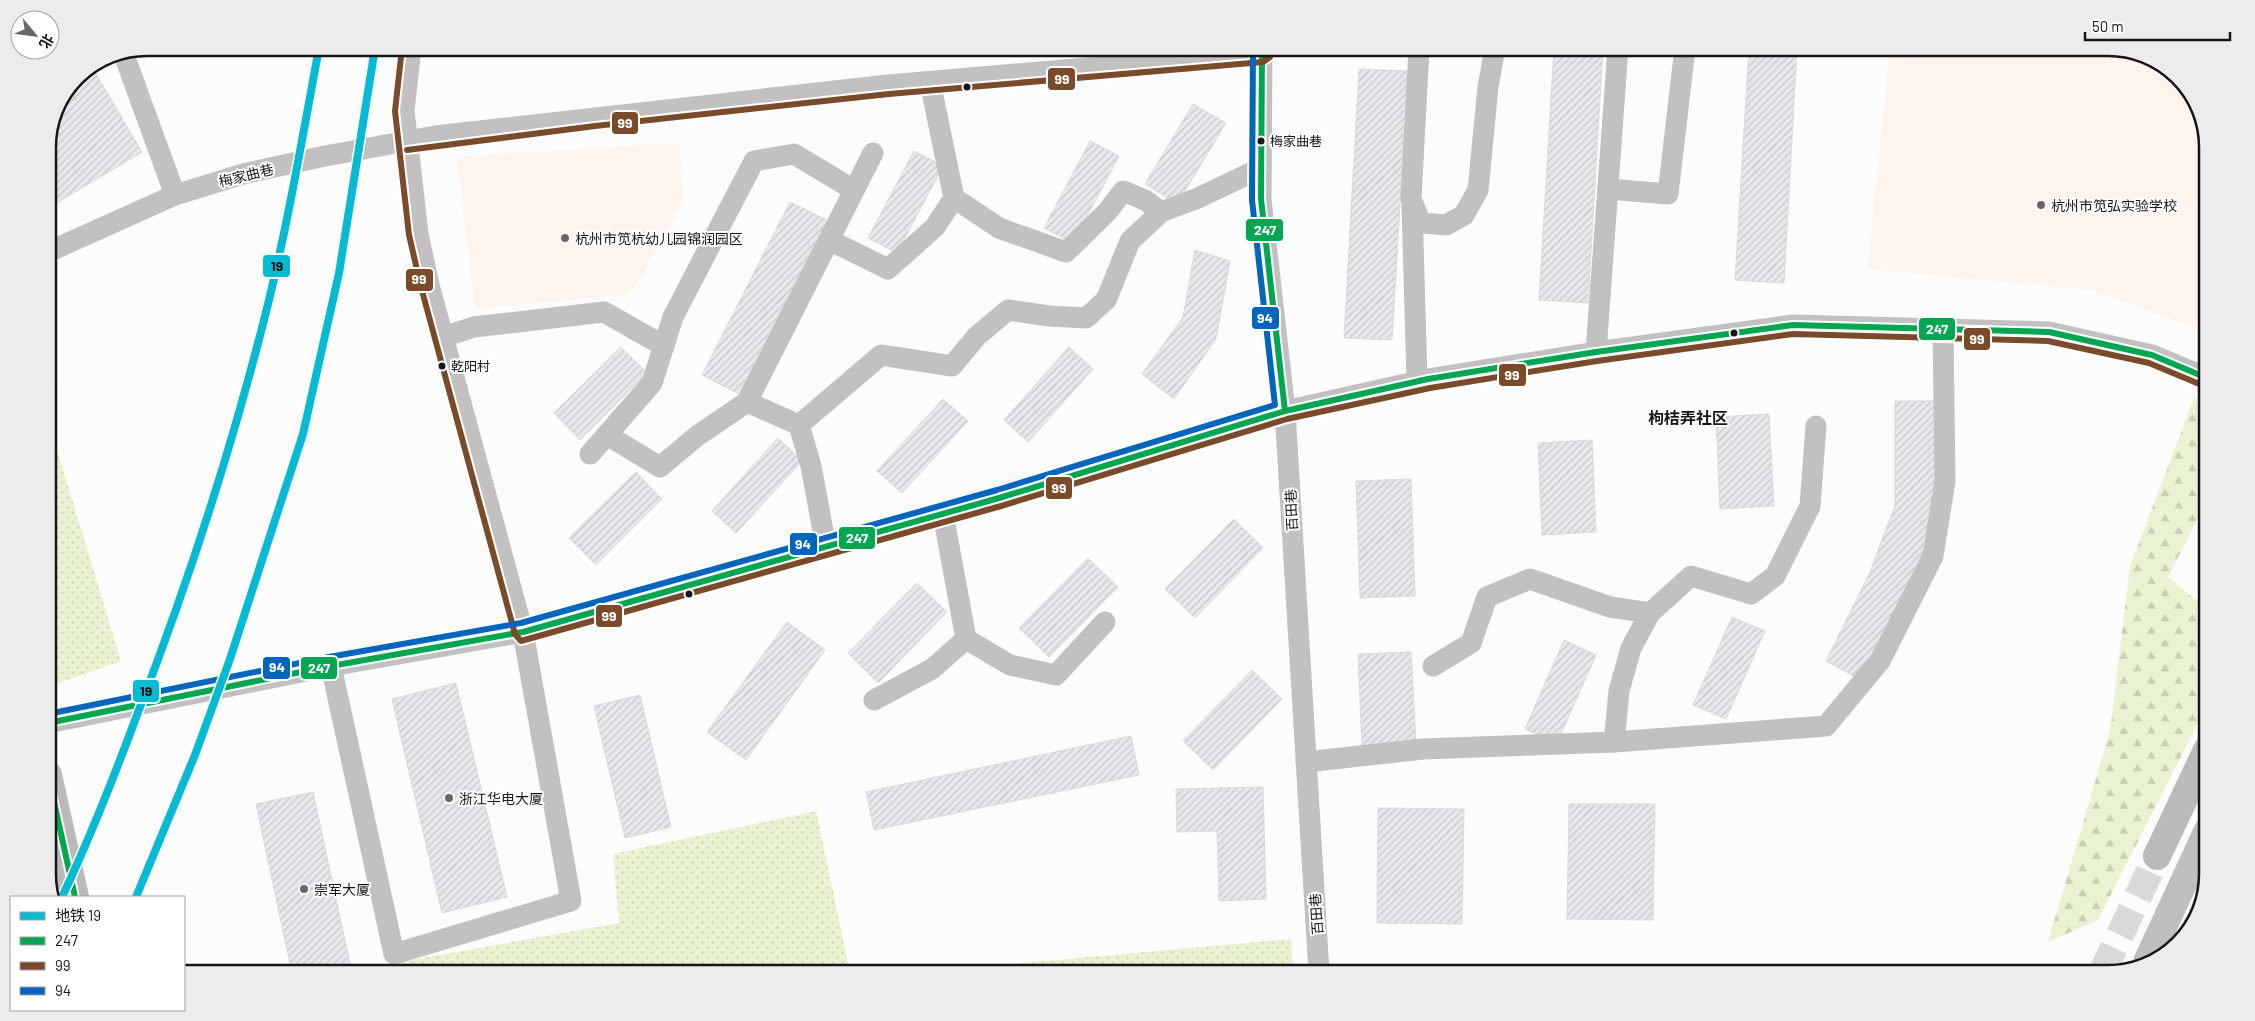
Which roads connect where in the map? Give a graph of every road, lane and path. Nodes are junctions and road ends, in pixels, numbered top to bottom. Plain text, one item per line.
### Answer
1 (411, 56) edge
2 (1200, 56) edge
3 (1262, 56) edge
4 (1419, 56) edge
5 (1494, 56) edge
6 (1617, 56) edge
7 (1684, 56) edge
8 (125, 59) edge
9 (930, 82) junction
10 (406, 141) junction
11 (873, 152) dead end
12 (1261, 168) junction
13 (1608, 189) junction
14 (854, 190) junction
15 (175, 195) junction
16 (954, 198) junction
17 (1411, 199) junction
18 (1161, 212) junction
19 (829, 240) junction
20 (56, 248) edge
21 (1943, 328) junction
22 (443, 337) junction
23 (664, 346) junction
24 (1596, 352) junction
25 (2199, 375) edge
26 (1417, 381) junction
27 (747, 402) junction
28 (1285, 412) junction
29 (799, 425) junction
30 (1816, 426) dead end
31 (607, 435) junction
32 (590, 454) dead end
33 (943, 514) junction
34 (826, 547) junction
35 (1650, 613) junction
36 (1105, 622) dead end
37 (523, 632) junction
38 (966, 639) junction
39 (331, 666) junction
40 (1433, 666) dead end
41 (874, 700) dead end
42 (56, 721) edge
43 (1614, 742) junction
44 (1306, 762) junction
45 (2199, 769) edge
46 (56, 811) edge
47 (2199, 851) edge
48 (2158, 856) tunnel mouth
49 (75, 896) edge
50 (2151, 953) edge
51 (1318, 965) edge

1 - 10 street
2 - 9 street, 梅家曲巷
3 - 12 street, 百田巷
4 - 17 street
5 - 17 street
6 - 13 street
7 - 13 street
8 - 15 street
9 - 10 street, 梅家曲巷
9 - 16 street
10 - 15 street, 梅家曲巷
10 - 22 street
11 - 14 street
12 - 18 street
12 - 28 street, 百田巷
13 - 24 street
14 - 19 street
14 - 23 street
15 - 20 street, 梅家曲巷
16 - 18 street
16 - 19 street
17 - 26 street
18 - 29 street
19 - 27 street
21 - 24 street
21 - 25 street
21 - 43 street
22 - 23 street
22 - 37 street
23 - 31 street
24 - 26 street
26 - 28 street
27 - 29 street
27 - 31 street
28 - 33 street
28 - 44 street, 百田巷
29 - 34 street
30 - 35 street
31 - 32 street
33 - 34 street
33 - 38 street
34 - 37 street
35 - 40 street
35 - 43 street
36 - 38 street
37 - 39 street
37 - 39 street
38 - 41 street
39 - 42 street
43 - 44 street
44 - 51 street, 百田巷
45 - 48 main road
46 - 49 main road
47 - 50 highway

